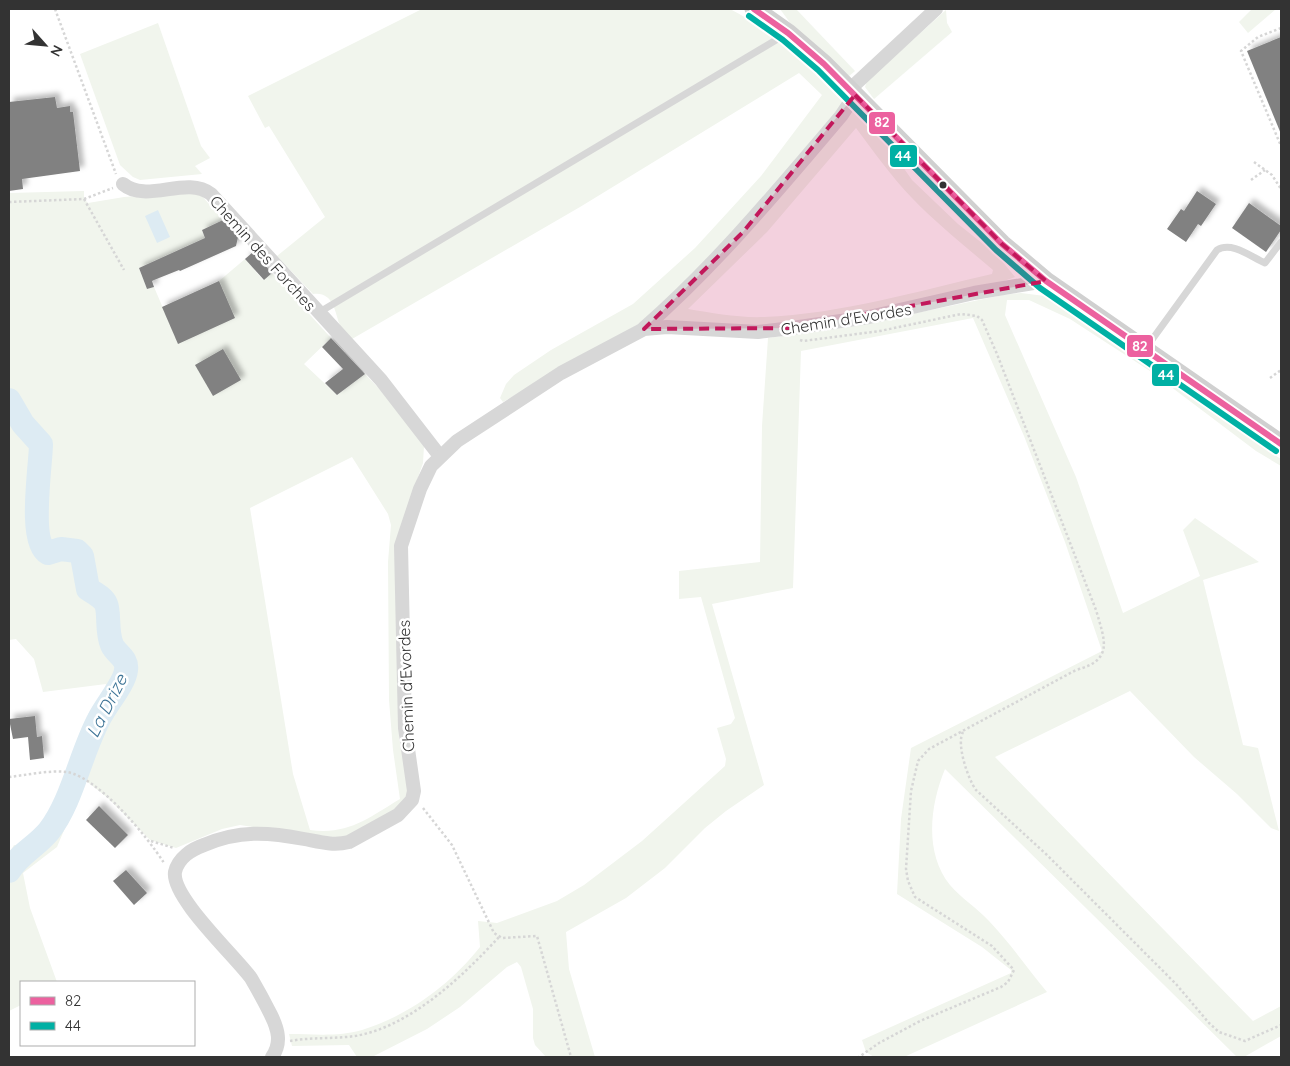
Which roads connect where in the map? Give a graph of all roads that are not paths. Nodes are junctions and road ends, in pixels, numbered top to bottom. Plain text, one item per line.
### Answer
1 (754, 9) edge
2 (936, 9) edge
3 (788, 33) junction
4 (852, 92) junction
5 (123, 184) road end
6 (1281, 242) edge
7 (1046, 280) junction
8 (318, 313) junction
9 (644, 329) junction
10 (1144, 350) junction
11 (1281, 444) edge
12 (439, 456) junction
13 (272, 1057) edge

1 - 3 main road
2 - 4 street, Chemin d'Evordes
3 - 4 main road
3 - 8 lane
4 - 7 main road
4 - 9 street, Chemin d'Evordes
5 - 8 street, Chemin des Forches
6 - 10 lane
7 - 9 street, Chemin d'Evordes
7 - 10 main road
8 - 12 street, Chemin des Forches
9 - 12 street, Chemin d'Evordes
10 - 11 main road
12 - 13 street, Chemin d'Evordes

